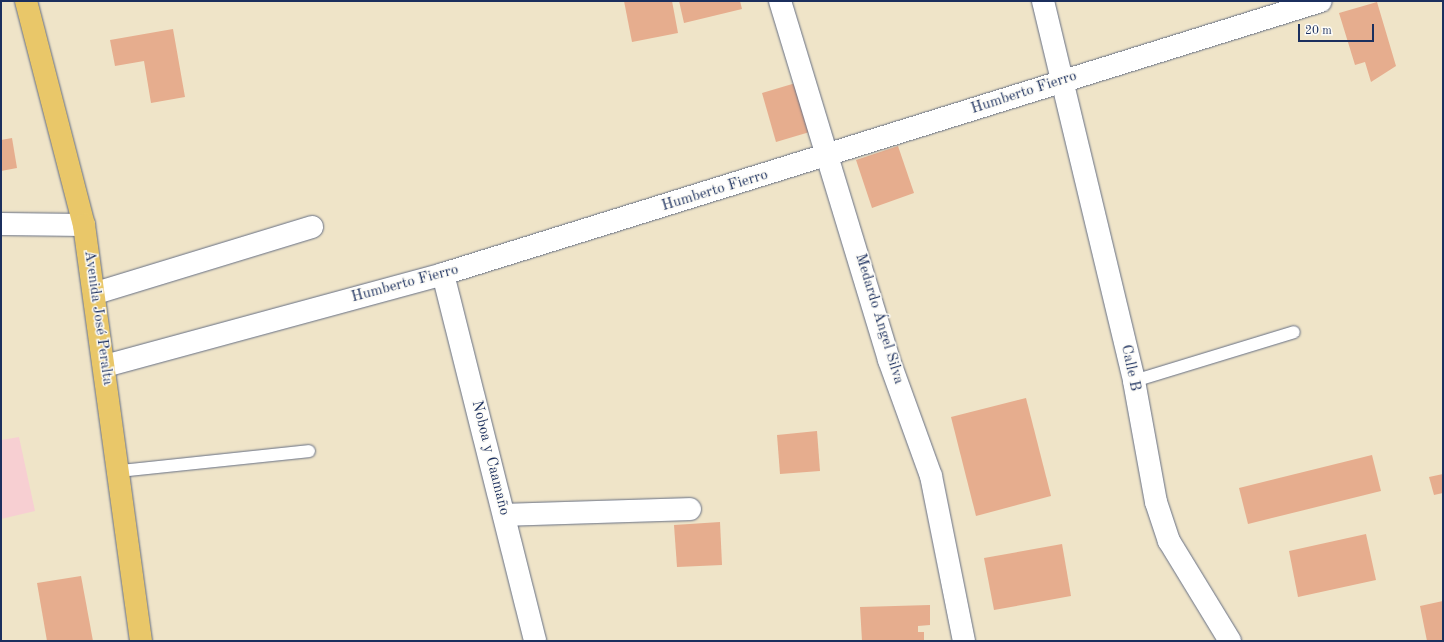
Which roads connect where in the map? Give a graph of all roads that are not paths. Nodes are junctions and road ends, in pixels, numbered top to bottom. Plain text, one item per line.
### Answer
1 (26, 1) edge
2 (780, 1) edge
3 (1043, 1) edge
4 (1321, 1) edge
5 (1064, 80) junction
6 (830, 155) junction
7 (1, 224) edge
8 (84, 225) junction
9 (312, 227) dead end
10 (443, 274) junction
11 (96, 293) junction
12 (1294, 332) dead end
13 (105, 366) junction
14 (1134, 380) junction
15 (309, 451) dead end
16 (120, 471) junction
17 (690, 509) dead end
18 (504, 515) junction
19 (140, 641) edge
20 (534, 641) edge
21 (964, 641) edge
22 (1230, 641) edge

1 - 8 highway, Avenida José Peralta
2 - 6 street, Medardo Ángel Silva
3 - 5 street, Calle B
4 - 5 street, Humberto Fierro
5 - 6 street, Humberto Fierro
5 - 14 street, Calle B
6 - 10 street, Humberto Fierro
6 - 21 street, Medardo Ángel Silva
7 - 8 street
8 - 11 highway, Avenida José Peralta
9 - 11 street
10 - 13 street, Humberto Fierro
10 - 18 street, Noboa y Caamaño
11 - 13 highway, Avenida José Peralta
12 - 14 lane
13 - 16 highway, Avenida José Peralta
14 - 22 street, Calle B
15 - 16 lane
16 - 19 highway, Avenida José Peralta
17 - 18 street
18 - 20 street, Noboa y Caamaño

